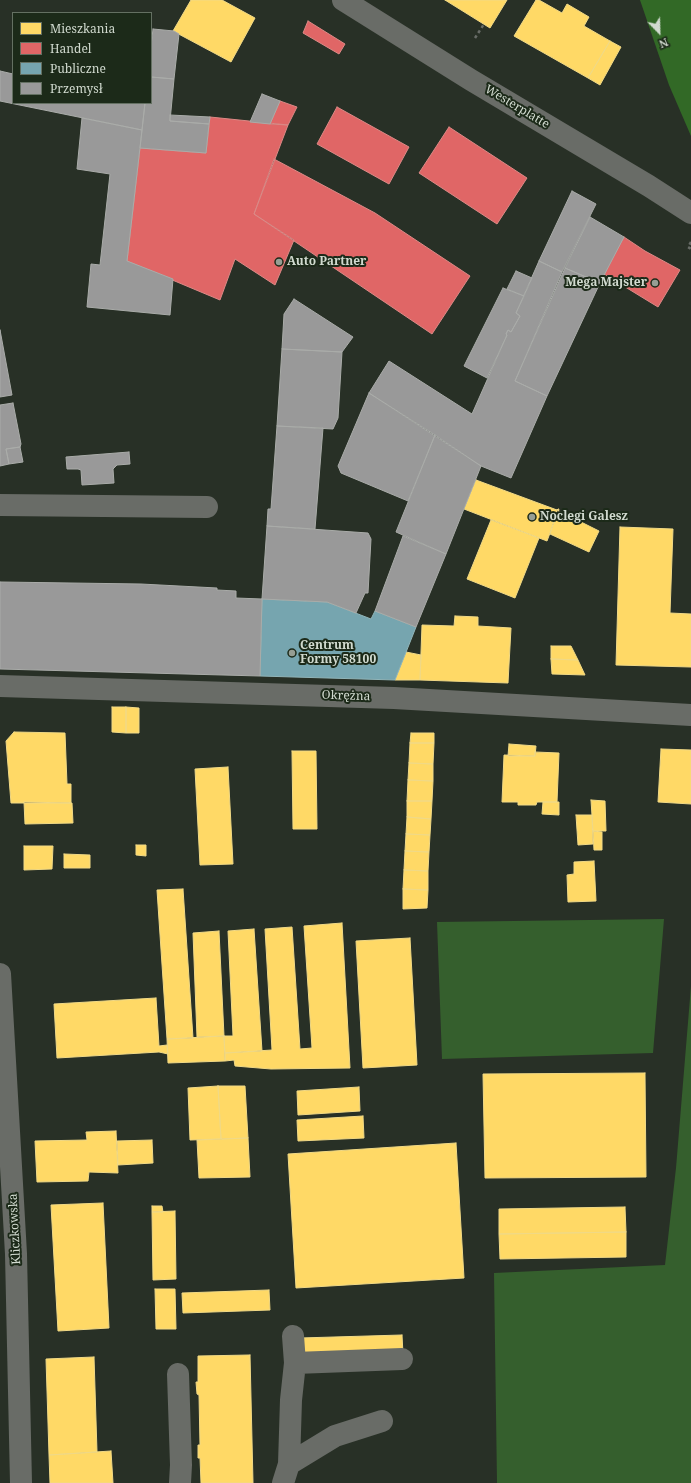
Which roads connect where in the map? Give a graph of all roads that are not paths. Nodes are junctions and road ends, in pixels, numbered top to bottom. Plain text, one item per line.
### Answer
1 (343, 0) edge
2 (691, 213) edge
3 (0, 505) edge
4 (207, 507) dead end
5 (0, 686) edge
6 (691, 715) edge
7 (0, 974) edge
8 (293, 1336) dead end
9 (402, 1358) dead end
10 (295, 1363) junction
11 (178, 1374) dead end
12 (382, 1421) dead end
13 (286, 1474) edge
14 (21, 1483) edge
15 (180, 1483) edge

1 - 2 street, Westerplatte
3 - 4 street
5 - 6 street, Okrężna
7 - 14 street, Kliczkowska
8 - 10 street
9 - 10 street
10 - 13 street
11 - 15 street
12 - 13 street

